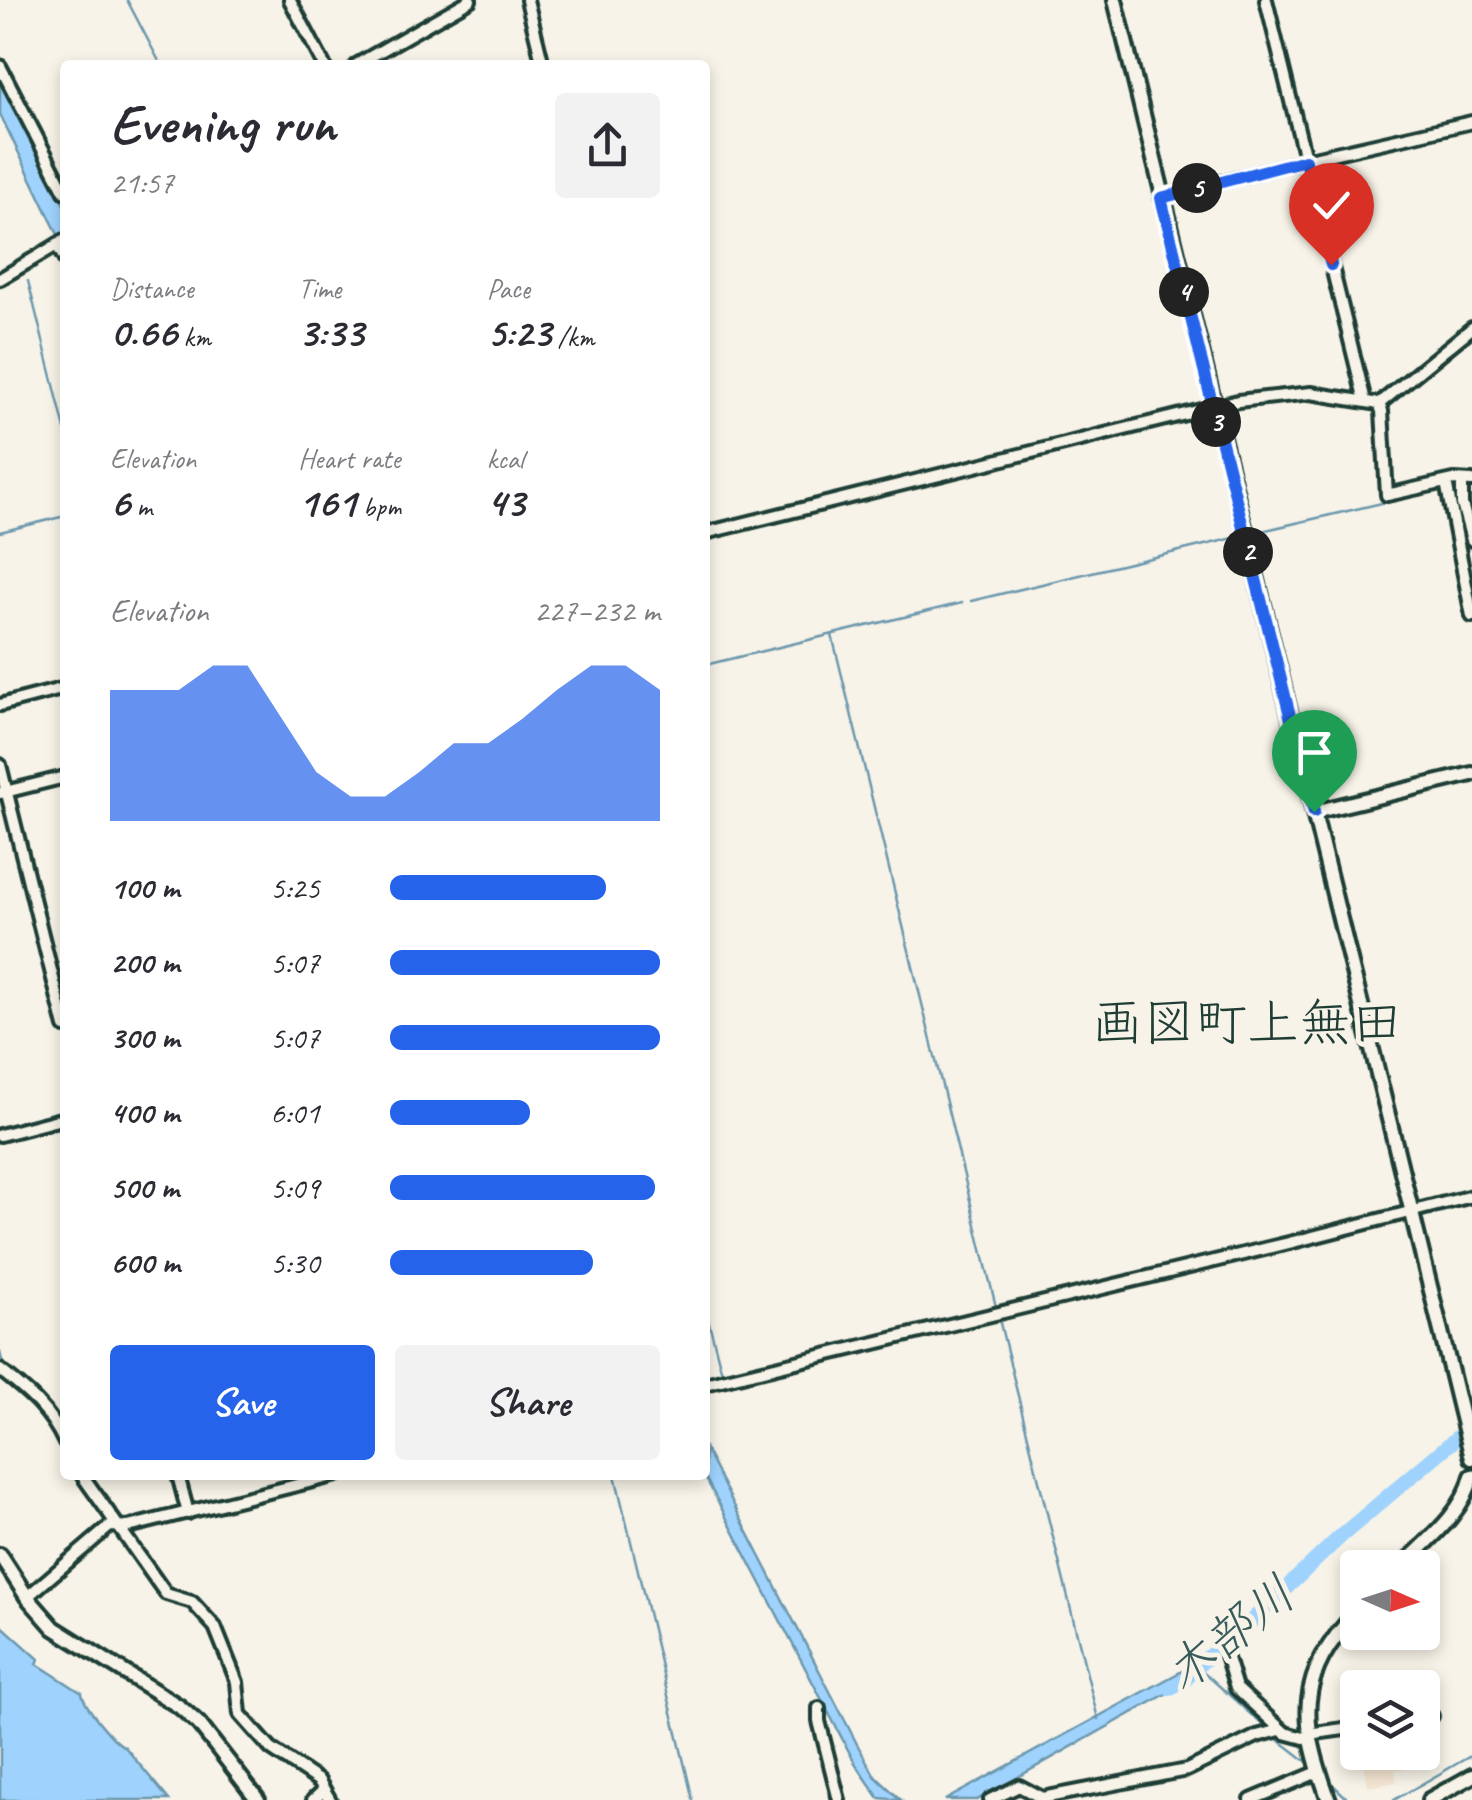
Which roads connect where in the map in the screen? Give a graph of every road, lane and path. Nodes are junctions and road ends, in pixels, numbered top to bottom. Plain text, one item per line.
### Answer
1 (290, 0) edge
2 (470, 0) edge
3 (527, 0) edge
4 (1115, 0) edge
5 (1266, 0) edge
6 (321, 60) edge
7 (365, 60) edge
8 (542, 60) edge
9 (0, 66) edge
10 (1472, 122) edge
11 (1305, 160) junction
12 (60, 182) edge
13 (1161, 198) junction
14 (60, 243) edge
15 (0, 279) edge
16 (1472, 328) edge
17 (1364, 401) junction
18 (1379, 404) junction
19 (1213, 407) junction
20 (1446, 482) junction
21 (1467, 482) edge
22 (710, 531) edge
23 (1472, 540) edge
24 (1472, 616) edge
25 (60, 689) edge
26 (0, 705) edge
27 (0, 765) edge
28 (1472, 774) edge
29 (60, 777) edge
30 (3, 792) edge
31 (1314, 812) junction
32 (60, 1008) edge
33 (60, 1119) edge
34 (0, 1135) edge
35 (1472, 1196) edge
36 (1412, 1210) junction
37 (0, 1370) edge
38 (710, 1383) edge
39 (60, 1432) edge
40 (1472, 1458) edge
41 (1472, 1476) edge
42 (85, 1480) edge
43 (179, 1480) edge
44 (317, 1480) edge
45 (188, 1512) junction
46 (117, 1526) junction
47 (1418, 1550) edge
48 (0, 1554) edge
49 (27, 1597) junction
50 (1340, 1629) edge
51 (1226, 1656) dead end
52 (819, 1708) dead end
53 (1340, 1730) edge
54 (1274, 1732) junction
55 (1308, 1736) junction
56 (1318, 1772) junction
57 (1472, 1776) edge
58 (1102, 1787) junction
59 (327, 1795) edge
60 (258, 1800) edge
61 (312, 1800) edge
62 (839, 1800) edge
63 (990, 1800) edge
64 (1107, 1800) edge
65 (1252, 1800) edge
66 (1328, 1800) edge
67 (1429, 1800) edge

1 - 6 street
2 - 7 street
3 - 8 street
4 - 13 main road
5 - 11 street
9 - 12 street
10 - 11 street
11 - 13 street
11 - 17 street
13 - 19 main road
14 - 15 street
16 - 18 street
17 - 18 street
17 - 19 street
18 - 20 street
19 - 22 street
19 - 31 main road
20 - 21 street
20 - 24 street
21 - 23 street
25 - 26 street
27 - 30 street
28 - 31 main road
29 - 30 street
30 - 32 street
31 - 36 main road
33 - 34 street
35 - 36 street
36 - 38 street
36 - 40 main road
37 - 39 street
41 - 47 main road
42 - 46 street
43 - 45 street
44 - 45 street
45 - 46 street
46 - 49 street
46 - 59 street
48 - 49 main road
49 - 60 main road
50 - 55 main road
51 - 54 street
52 - 62 street
53 - 55 street
54 - 55 street
54 - 58 street
55 - 56 main road
56 - 65 street
56 - 66 main road
57 - 67 main road
58 - 63 street
58 - 64 street
59 - 61 street

